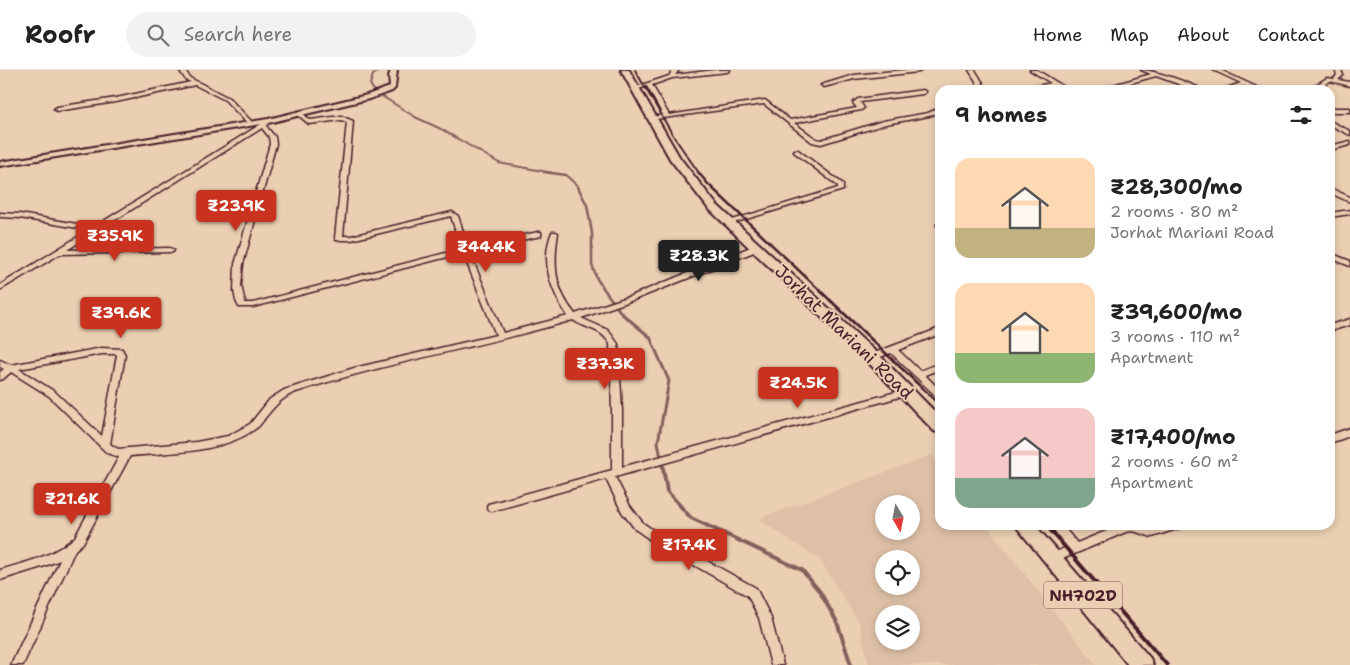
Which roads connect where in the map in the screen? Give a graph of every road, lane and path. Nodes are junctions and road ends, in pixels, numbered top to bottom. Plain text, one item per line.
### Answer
1 (182, 70) edge
2 (394, 70) edge
3 (626, 70) edge
4 (676, 70) edge
5 (686, 70) edge
6 (727, 70) edge
7 (919, 70) edge
8 (972, 70) edge
9 (1033, 70) edge
10 (1144, 70) edge
11 (1216, 70) edge
12 (1338, 70) edge
13 (691, 74) junction
14 (1157, 74) junction
15 (671, 77) junction
16 (1335, 80) junction
17 (195, 82) junction
18 (1056, 84) joint
19 (1350, 84) edge
20 (824, 85) dead end
21 (980, 85) edge
22 (1050, 85) edge
23 (1117, 85) edge
24 (1187, 85) edge
25 (1237, 85) edge
26 (1247, 85) joint
27 (1318, 85) edge
28 (650, 86) junction
29 (636, 88) junction
30 (923, 92) dead end
31 (57, 109) dead end
32 (1335, 110) edge
33 (1350, 110) edge
34 (935, 112) edge
35 (300, 114) junction
36 (667, 117) junction
37 (651, 119) junction
38 (790, 122) junction
39 (251, 124) junction
40 (265, 124) junction
41 (1335, 125) edge
42 (1350, 132) edge
43 (1350, 143) edge
44 (1335, 147) edge
45 (796, 151) dead end
46 (0, 164) edge
47 (1335, 192) edge
48 (1350, 200) edge
49 (1350, 212) edge
50 (1335, 214) edge
51 (0, 215) edge
52 (731, 222) junction
53 (95, 228) junction
54 (554, 232) dead end
55 (538, 234) dead end
56 (756, 248) junction
57 (170, 250) dead end
58 (465, 250) junction
59 (59, 252) junction
60 (1335, 257) edge
61 (1350, 264) edge
62 (0, 288) edge
63 (574, 317) junction
64 (1350, 322) edge
65 (1335, 326) edge
66 (935, 333) edge
67 (500, 335) junction
68 (892, 349) junction
69 (872, 357) junction
70 (0, 363) edge
71 (10, 368) junction
72 (935, 368) edge
73 (920, 374) junction
74 (0, 377) edge
75 (935, 390) edge
76 (907, 392) junction
77 (935, 421) edge
78 (1350, 432) edge
79 (1335, 437) edge
80 (105, 445) junction
81 (126, 453) junction
82 (613, 474) junction
83 (492, 507) dead end
84 (1028, 530) edge
85 (1059, 530) edge
86 (1121, 530) edge
87 (1143, 530) edge
88 (1159, 530) edge
89 (1075, 548) junction
90 (70, 550) junction
91 (1052, 558) junction
92 (0, 575) edge
93 (17, 665) edge
94 (777, 665) edge
95 (1142, 665) edge

1 - 17 street
2 - 35 street
3 - 29 highway, Jorhat Mariani Road
4 - 15 street
5 - 13 street
6 - 13 street
7 - 20 street
8 - 21 street
9 - 18 street
10 - 14 street
11 - 26 street
12 - 16 street
13 - 15 street
14 - 23 street
14 - 24 street
15 - 28 street
16 - 19 street
16 - 27 street
17 - 31 street
17 - 39 street
18 - 22 street
25 - 26 street
28 - 29 street
28 - 36 street
29 - 37 highway, Jorhat Mariani Road
30 - 38 street
32 - 33 street
34 - 38 street
35 - 40 street
35 - 58 street
36 - 37 street
36 - 38 street
37 - 52 highway, Jorhat Mariani Road
39 - 40 street
39 - 46 street
40 - 53 street
40 - 58 street
41 - 42 street
43 - 44 street
45 - 52 street
47 - 48 street
49 - 50 street
51 - 53 street
52 - 56 highway, Jorhat Mariani Road
53 - 59 street
54 - 63 street
55 - 58 street
56 - 63 street
56 - 69 highway, Jorhat Mariani Road
57 - 59 street
58 - 67 street
59 - 62 street
60 - 61 street
63 - 67 street
63 - 82 street
64 - 65 street
66 - 68 street
67 - 81 street
68 - 69 street
68 - 73 street
69 - 76 highway, Jorhat Mariani Road
70 - 71 street
71 - 74 street
71 - 80 street
71 - 80 street
72 - 73 street
73 - 75 street
76 - 77 highway, Jorhat Mariani Road
76 - 82 street
78 - 79 street
80 - 81 street
81 - 90 street
82 - 83 street
82 - 94 street
84 - 91 highway, NH702D
85 - 89 street
86 - 89 street
87 - 88 street
89 - 91 street
90 - 92 street
90 - 93 street
91 - 95 highway, NH702D

